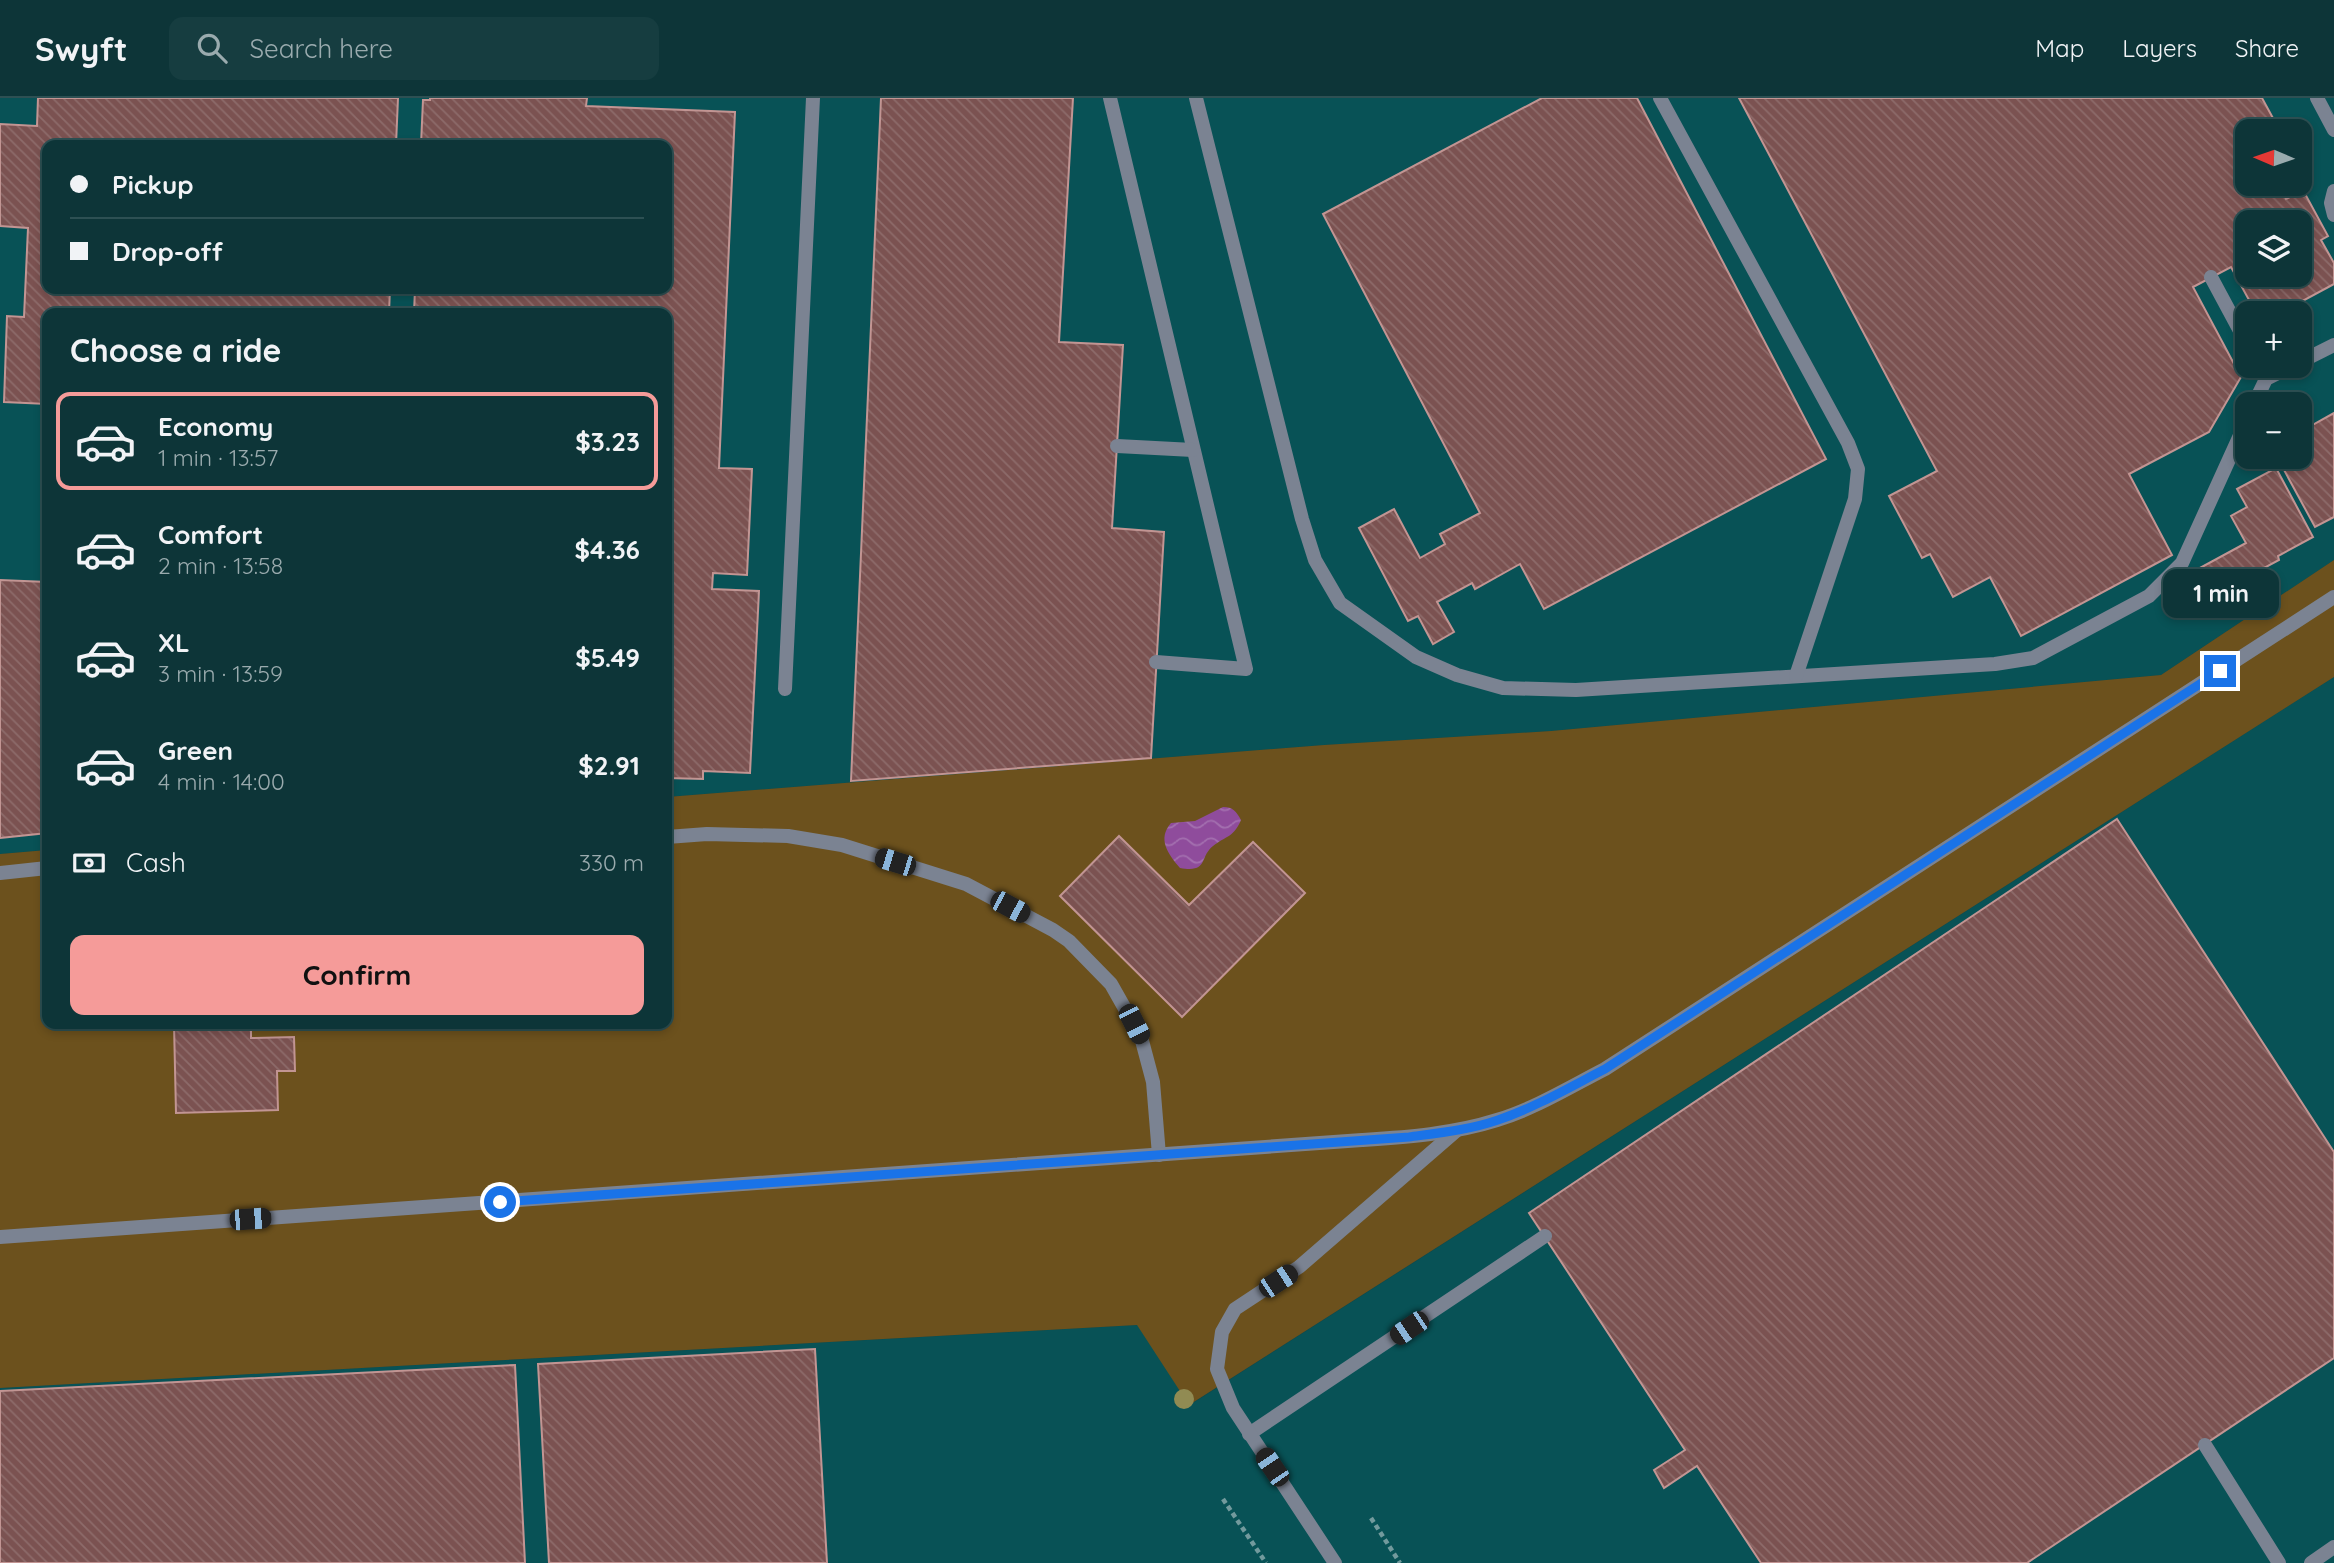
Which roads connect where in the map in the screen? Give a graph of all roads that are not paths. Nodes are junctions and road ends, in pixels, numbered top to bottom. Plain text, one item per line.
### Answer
1 (813, 98) edge
2 (1110, 98) edge
3 (1196, 98) edge
4 (1660, 98) edge
5 (2316, 98) edge
6 (2334, 130) edge
7 (2334, 191) edge
8 (2334, 215) edge
9 (2211, 277) dead end
10 (2235, 322) edge
11 (2334, 345) edge
12 (2312, 356) edge
13 (1117, 446) dead end
14 (2235, 446) edge
15 (1193, 450) junction
16 (2334, 597) edge
17 (1156, 662) dead end
18 (1796, 676) junction
19 (785, 689) dead end
20 (672, 837) edge
21 (42, 869) edge
22 (0, 873) edge
23 (1456, 1131) junction
24 (1159, 1155) junction
25 (1545, 1236) dead end
26 (0, 1237) edge
27 (1250, 1434) junction
28 (2205, 1445) dead end
29 (2334, 1547) edge
30 (1335, 1563) edge
31 (2279, 1563) edge
32 (2311, 1563) edge

1 - 19 street
2 - 15 street
3 - 18 street
4 - 18 street
5 - 6 street
7 - 8 street
9 - 10 street
11 - 12 street
13 - 15 street
14 - 18 street
15 - 17 street
16 - 23 street
20 - 24 street
21 - 22 street
23 - 24 street
23 - 27 street
24 - 26 street
25 - 27 street
27 - 30 street
28 - 31 street
29 - 32 street

